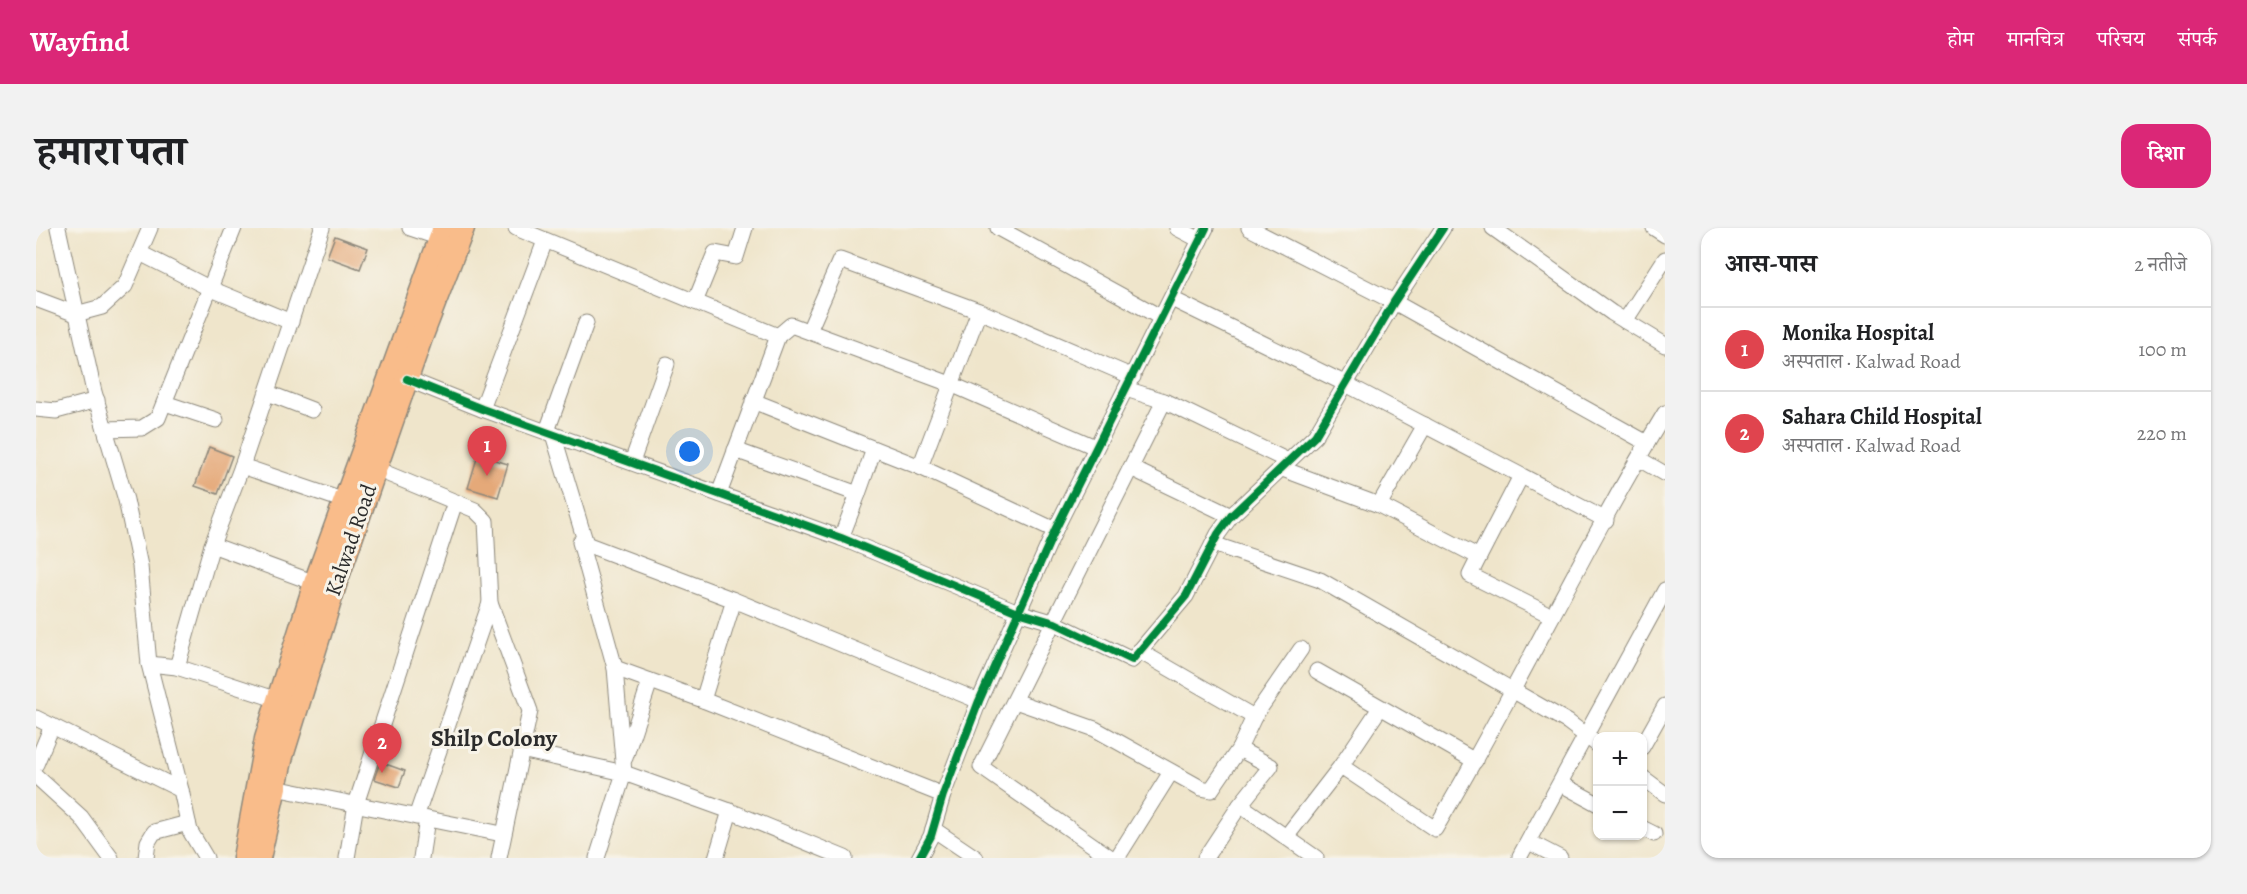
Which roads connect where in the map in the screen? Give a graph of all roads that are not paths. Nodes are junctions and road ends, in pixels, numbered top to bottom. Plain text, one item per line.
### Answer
1 (58, 228) edge
2 (234, 228) edge
3 (322, 228) edge
4 (410, 228) edge
5 (463, 228) edge
6 (516, 228) edge
7 (745, 228) edge
8 (998, 228) edge
9 (1177, 228) edge
10 (1250, 228) edge
11 (1443, 228) edge
12 (1493, 228) edge
13 (1654, 228) edge
14 (442, 233) edge
15 (1203, 234) edge
16 (1665, 236) edge
17 (144, 238) edge
18 (545, 241) junction
19 (1665, 259) edge
20 (209, 288) junction
21 (36, 299) edge
22 (1172, 299) junction
23 (695, 302) junction
24 (1394, 302) junction
25 (979, 311) junction
26 (76, 314) junction
27 (1162, 318) junction
28 (1625, 321) junction
29 (291, 322) junction
30 (586, 323) dead end
31 (809, 331) junction
32 (778, 336) junction
33 (1665, 345) edge
34 (667, 364) dead end
35 (407, 379) junction
36 (1130, 383) junction
37 (1344, 383) junction
38 (953, 385) junction
39 (268, 393) junction
40 (97, 400) junction
41 (753, 401) junction
42 (1164, 401) junction
43 (165, 403) junction
44 (36, 409) edge
45 (482, 409) junction
46 (312, 410) dead end
47 (1665, 413) edge
48 (216, 420) dead end
49 (1425, 425) junction
50 (105, 429) junction
51 (550, 433) junction
52 (1647, 443) junction
53 (1095, 447) junction
54 (874, 449) junction
55 (735, 450) junction
56 (1639, 459) junction
57 (632, 462) junction
58 (1284, 464) junction
59 (242, 466) junction
60 (920, 467) junction
61 (1131, 468) junction
62 (376, 469) junction
63 (1665, 474) edge
64 (1521, 476) junction
65 (719, 494) junction
66 (858, 494) junction
67 (345, 501) junction
68 (455, 502) junction
69 (1379, 505) junction
70 (1231, 516) junction
71 (1606, 520) junction
72 (1055, 530) junction
73 (841, 538) junction
74 (586, 544) junction
75 (1213, 544) junction
76 (212, 545) junction
77 (1479, 557) junction
78 (315, 583) junction
79 (1665, 590) edge
80 (734, 600) junction
81 (490, 603) junction
82 (1018, 612) junction
83 (1552, 616) junction
84 (1055, 623) junction
85 (1301, 649) dead end
86 (1139, 651) junction
87 (149, 664) junction
88 (177, 667) junction
89 (615, 668) junction
90 (1317, 670) dead end
91 (650, 681) junction
92 (1511, 690) junction
93 (278, 700) junction
94 (703, 700) junction
95 (979, 701) junction
96 (1015, 701) junction
97 (1665, 705) edge
98 (1380, 708) junction
99 (1254, 717) junction
100 (36, 718) edge
101 (52, 726) junction
102 (1647, 738) edge
103 (1592, 741) edge
104 (1239, 749) junction
105 (521, 750) junction
106 (1475, 761) junction
107 (36, 764) edge
108 (1341, 766) junction
109 (623, 769) junction
110 (1171, 772) junction
111 (36, 776) edge
112 (1647, 781) edge
113 (1560, 784) junction
114 (275, 788) junction
115 (181, 790) junction
116 (1665, 794) edge
117 (943, 795) junction
118 (1593, 801) edge
119 (356, 804) junction
120 (1240, 805) junction
121 (730, 811) junction
122 (422, 818) junction
123 (188, 823) junction
124 (933, 829) junction
125 (502, 834) junction
126 (1286, 837) junction
127 (1529, 842) junction
128 (1520, 856) dead end
129 (111, 858) edge
130 (146, 858) edge
131 (206, 858) edge
132 (244, 858) edge
133 (259, 858) edge
134 (347, 858) edge
135 (421, 858) edge
136 (499, 858) edge
137 (597, 858) edge
138 (716, 858) edge
139 (845, 858) edge
140 (919, 858) edge
141 (976, 858) edge
142 (1111, 858) edge
143 (1117, 858) edge
144 (1205, 858) edge
145 (1316, 858) edge
146 (1560, 858) edge

1 - 26 street
2 - 20 street
3 - 29 street
4 - 14 street
5 - 35 main road, Kalwad Road
6 - 18 street
7 - 23 street
8 - 27 street
9 - 15 street
10 - 24 street
11 - 24 street
12 - 28 street
13 - 16 street
14 - 67 main road, Kalwad Road
15 - 22 street
17 - 20 street
17 - 26 street
18 - 23 street
18 - 45 street
19 - 28 street
20 - 29 street
20 - 43 street
21 - 26 street
22 - 27 street
22 - 37 street
23 - 32 street
24 - 37 street
24 - 52 street
25 - 31 street
25 - 36 street
25 - 38 street
26 - 40 street
27 - 36 street
28 - 33 street
29 - 39 street
30 - 51 street
31 - 32 street
31 - 38 street
32 - 41 street
34 - 57 street
35 - 45 street
35 - 62 main road, Kalwad Road
36 - 42 street
36 - 53 street
37 - 49 street
37 - 58 street
38 - 53 street
38 - 60 street
39 - 46 street
39 - 59 street
40 - 44 street
40 - 50 street
41 - 54 street
41 - 55 street
42 - 58 street
42 - 61 street
43 - 48 street
43 - 50 street
45 - 51 street
47 - 52 street
49 - 64 street
49 - 69 street
50 - 87 street
51 - 57 street
51 - 74 street
52 - 56 street
53 - 72 street
54 - 60 street
54 - 66 street
55 - 65 street
55 - 66 street
56 - 63 street
56 - 71 street
57 - 65 street
58 - 69 street
58 - 70 street
59 - 67 street
59 - 76 street
60 - 72 street
61 - 70 street
61 - 84 street
62 - 68 street
62 - 114 main road, Kalwad Road
64 - 71 street
64 - 77 street
65 - 73 street
66 - 73 street
67 - 78 main road, Kalwad Road
68 - 81 street
68 - 119 street
69 - 77 street
70 - 75 street
71 - 83 street
72 - 82 street
73 - 82 street
74 - 80 street
74 - 89 street
75 - 86 street
75 - 92 street
76 - 78 street
76 - 88 street
77 - 83 street
78 - 93 main road, Kalwad Road
79 - 103 street
80 - 94 street
80 - 95 street
81 - 105 street
81 - 122 street
82 - 84 street
82 - 95 street
83 - 92 street
84 - 86 street
84 - 96 street
85 - 99 street
86 - 99 street
87 - 88 street
87 - 115 street
88 - 93 street
89 - 91 street
89 - 109 street
90 - 98 street
91 - 94 street
91 - 109 street
92 - 103 street
92 - 106 street
93 - 132 main road, Kalwad Road
94 - 117 street
95 - 117 street
96 - 110 street
96 - 142 street
97 - 102 street
98 - 106 street
98 - 108 street
99 - 104 street
100 - 101 street
101 - 107 street
101 - 115 street
103 - 113 street
104 - 110 street
104 - 120 street
105 - 109 street
105 - 125 street
106 - 108 street
108 - 126 street
109 - 121 street
109 - 137 street
110 - 143 street
111 - 129 street
112 - 116 street
113 - 118 street
113 - 127 street
114 - 119 street
114 - 133 main road, Kalwad Road
115 - 123 street
117 - 124 street
119 - 122 street
119 - 134 street
120 - 126 street
120 - 144 street
121 - 138 street
121 - 139 street
122 - 125 street
122 - 135 street
123 - 130 street
123 - 131 street
124 - 140 street
124 - 141 street
125 - 136 street
126 - 145 street
127 - 128 street
127 - 146 street

